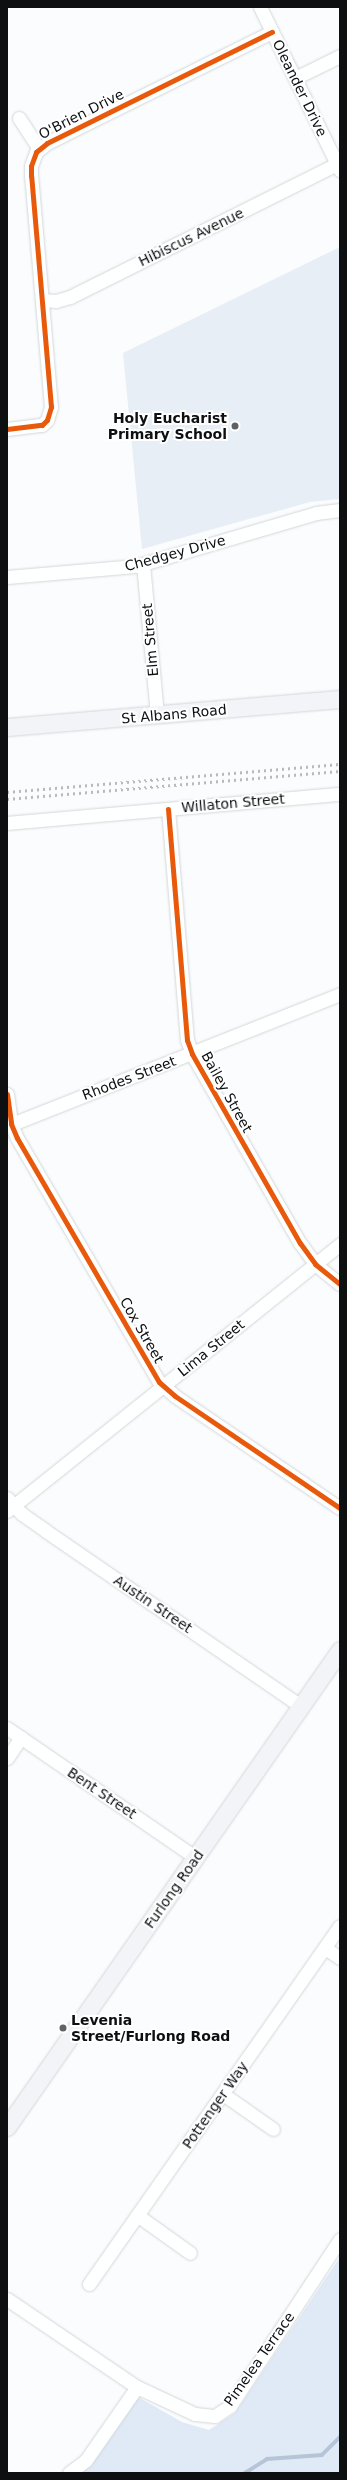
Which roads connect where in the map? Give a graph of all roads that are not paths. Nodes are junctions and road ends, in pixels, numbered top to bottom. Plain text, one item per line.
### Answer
1 (260, 7) edge
2 (272, 32) junction
3 (340, 56) edge
4 (297, 77) junction
5 (19, 118) dead end
6 (39, 149) junction
7 (339, 167) edge
8 (42, 300) junction
9 (7, 429) edge
10 (340, 510) edge
11 (143, 564) junction
12 (7, 577) edge
13 (340, 699) edge
14 (157, 715) junction
15 (7, 728) edge
16 (340, 794) edge
17 (168, 809) junction
18 (7, 823) edge
19 (340, 994) edge
20 (192, 1054) junction
21 (7, 1094) edge
22 (9, 1125) edge
23 (340, 1244) edge
24 (315, 1264) junction
25 (340, 1284) edge
26 (164, 1386) junction
27 (9, 1505) edge
28 (340, 1508) edge
29 (340, 1650) edge
30 (301, 1706) junction
31 (7, 1728) edge
32 (21, 1738) junction
33 (7, 1758) edge
34 (196, 1858) junction
35 (340, 1926) edge
36 (325, 1948) junction
37 (340, 1958) edge
38 (223, 2094) junction
39 (7, 2127) edge
40 (274, 2129) dead end
41 (138, 2215) junction
42 (340, 2239) edge
43 (190, 2253) dead end
44 (89, 2284) dead end
45 (7, 2299) edge
46 (137, 2387) junction
47 (69, 2473) edge

1 - 2 street, Oleander Drive
2 - 4 street, Oleander Drive
2 - 6 street, O'Brien Drive
3 - 4 street
4 - 7 street, Oleander Drive
5 - 6 street
6 - 8 street, O'Brien Drive
7 - 8 street, Hibiscus Avenue
8 - 9 street, O'Brien Drive
10 - 11 street, Chedgey Drive
11 - 12 street, Chedgey Drive
11 - 14 street, Elm Street
13 - 14 main road, St Albans Road
14 - 15 main road, St Albans Road
16 - 17 street, Willaton Street
17 - 18 street, Willaton Street
17 - 20 street, Bailey Street
19 - 20 street, Rhodes Street
20 - 22 street, Rhodes Street
20 - 24 street, Bailey Street
21 - 22 street, Cox Street
22 - 26 street, Cox Street
23 - 24 street, Lima Street
24 - 25 street, Bailey Street
24 - 26 street, Lima Street
26 - 27 street, Lima Street
26 - 28 street, Cox Street
27 - 30 street, Austin Street
29 - 30 main road, Furlong Road
30 - 34 main road, Furlong Road
31 - 32 street, Bent Street
32 - 33 street
32 - 34 street, Bent Street
34 - 39 main road, Furlong Road
35 - 36 street, Pottenger Way
36 - 37 street
36 - 38 street, Pottenger Way
38 - 40 street
38 - 41 street, Pottenger Way
41 - 43 street
41 - 44 street, Pottenger Way
42 - 46 street, Pimelea Terrace
45 - 46 street, Pimelea Terrace
46 - 47 street

